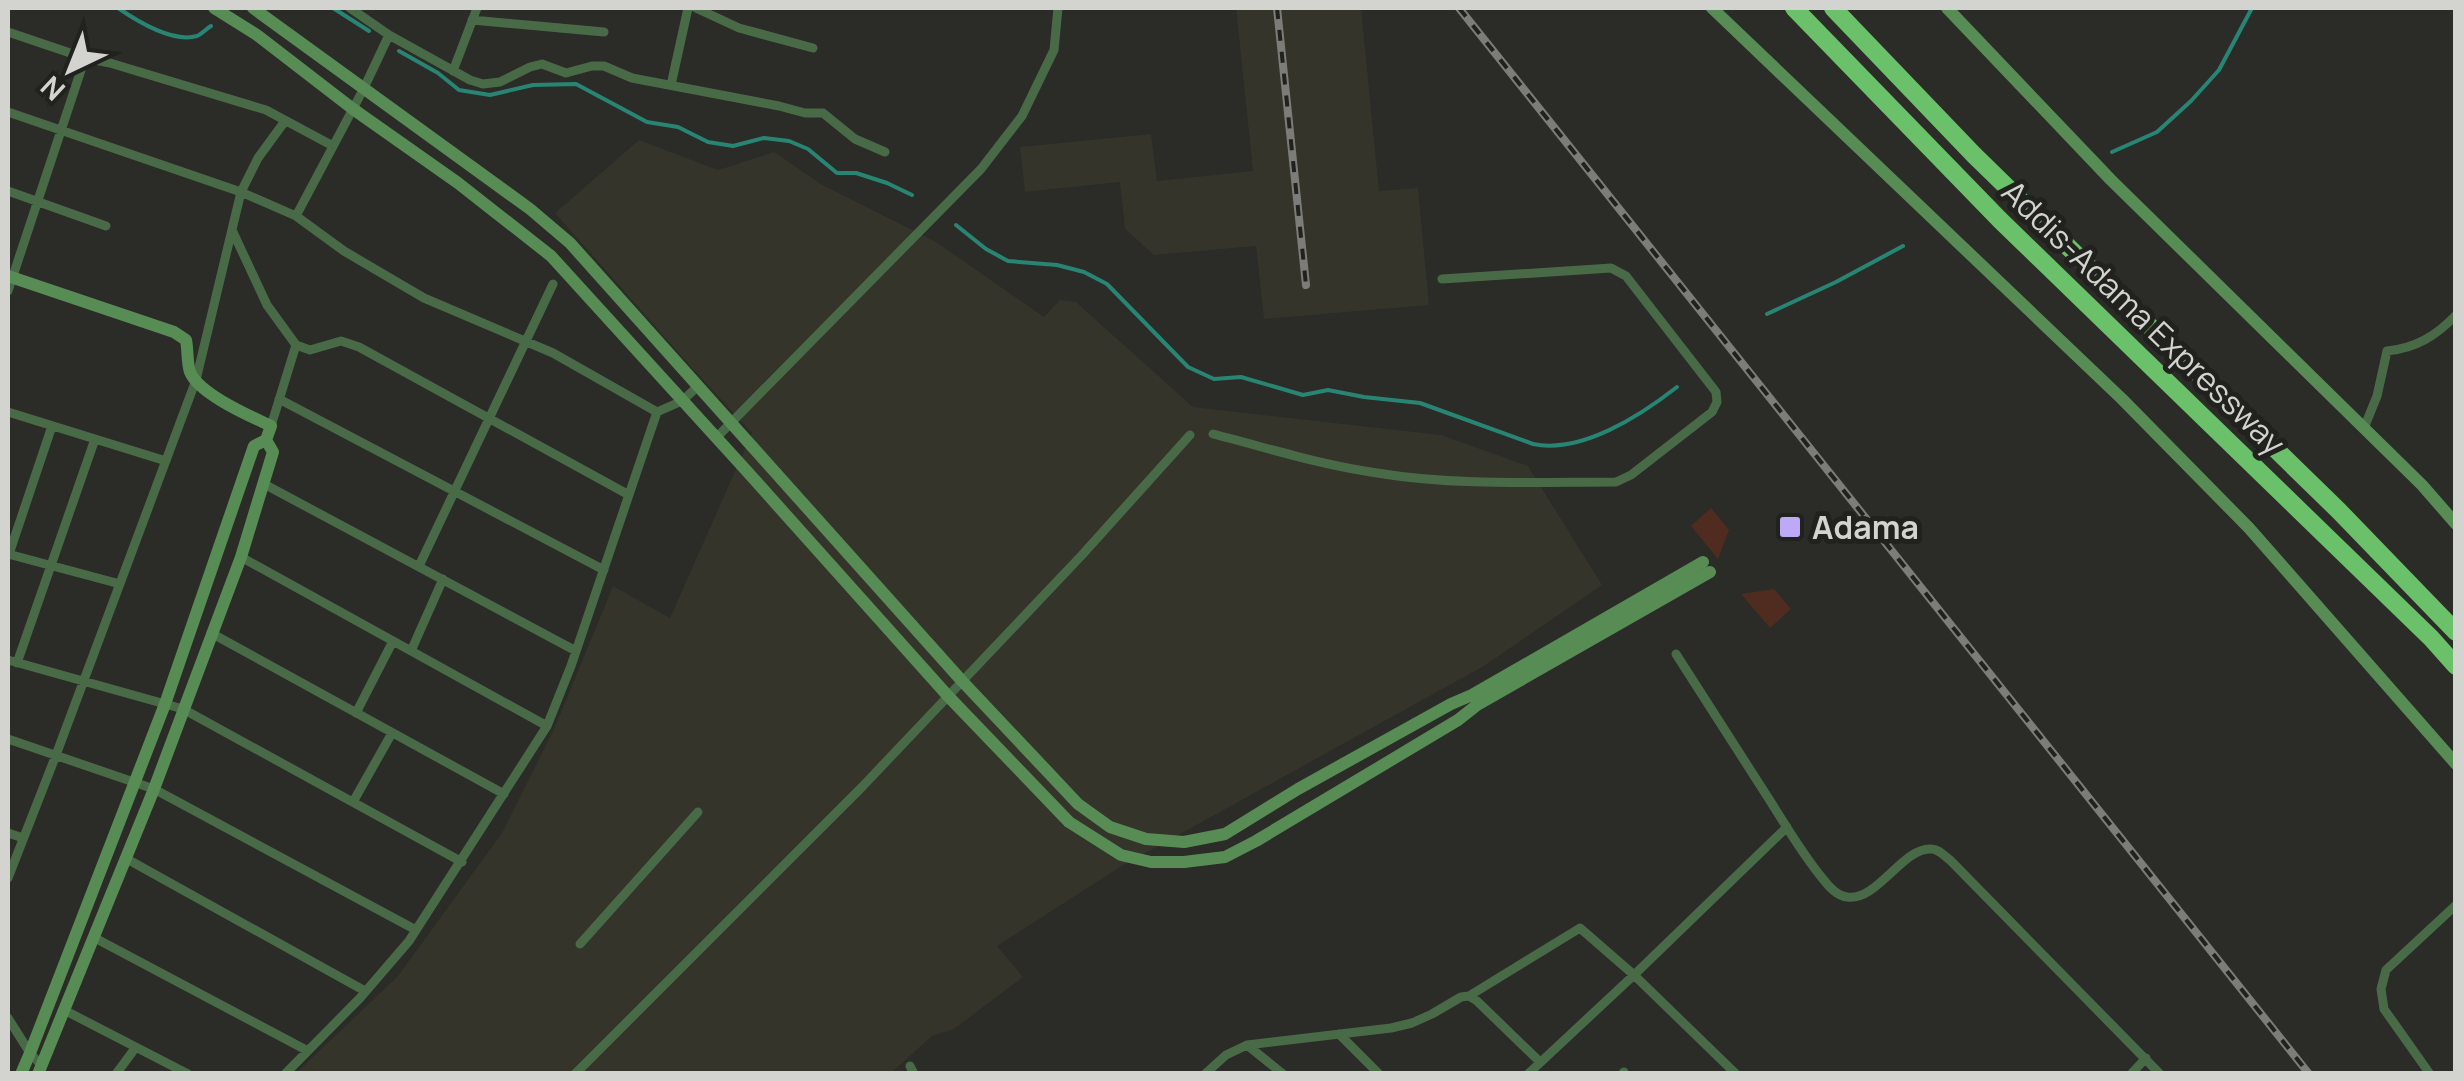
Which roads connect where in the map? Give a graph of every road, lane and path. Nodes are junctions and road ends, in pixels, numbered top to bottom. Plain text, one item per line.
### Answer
1 (214, 8) edge
2 (254, 8) edge
3 (350, 8) edge
4 (477, 8) edge
5 (692, 8) edge
6 (1058, 8) edge
7 (1712, 8) edge
8 (1794, 8) edge
9 (1834, 8) edge
10 (1948, 8) edge
11 (472, 20) junction
12 (8, 32) edge
13 (604, 32) dead end
14 (389, 35) junction
15 (813, 48) dead end
16 (85, 58) junction
17 (453, 71) junction
18 (671, 85) junction
19 (364, 88) junction
20 (353, 109) junction
21 (8, 112) edge
22 (285, 121) junction
23 (60, 130) junction
24 (333, 146) junction
25 (885, 152) dead end
26 (8, 192) edge
27 (241, 192) junction
28 (37, 200) junction
29 (296, 216) junction
30 (106, 226) dead end
31 (231, 228) junction
32 (1442, 280) dead end
33 (9, 282) edge
34 (553, 284) dead end
35 (2456, 315) edge
36 (524, 341) junction
37 (296, 345) junction
38 (196, 380) junction
39 (697, 387) junction
40 (279, 399) junction
41 (682, 401) junction
42 (8, 412) edge
43 (658, 412) junction
44 (488, 418) junction
45 (730, 424) junction
46 (52, 426) junction
47 (2364, 428) junction
48 (269, 433) junction
49 (1213, 434) dead end
50 (1190, 435) dead end
51 (716, 438) junction
52 (95, 439) junction
53 (166, 461) junction
54 (264, 484) junction
55 (454, 491) junction
56 (629, 496) junction
57 (2456, 524) edge
58 (8, 554) edge
59 (241, 557) junction
60 (49, 566) junction
61 (419, 566) junction
62 (604, 570) junction
63 (443, 579) junction
64 (120, 584) junction
65 (2456, 632) edge
66 (212, 633) junction
67 (393, 641) junction
68 (412, 651) junction
69 (576, 651) junction
70 (1676, 654) dead end
71 (12, 661) edge
72 (2456, 666) edge
73 (83, 681) junction
74 (962, 681) junction
75 (948, 696) junction
76 (165, 704) junction
77 (183, 710) junction
78 (356, 713) junction
79 (547, 726) junction
80 (392, 732) junction
81 (8, 739) edge
82 (56, 755) junction
83 (2456, 764) edge
84 (135, 782) junction
85 (154, 789) junction
86 (504, 794) junction
87 (353, 802) junction
88 (698, 812) dead end
89 (1787, 827) junction
90 (8, 832) edge
91 (23, 838) junction
92 (127, 859) junction
93 (462, 862) junction
94 (8, 878) edge
95 (2456, 905) edge
96 (416, 930) junction
97 (94, 937) junction
98 (580, 944) dead end
99 (1634, 976) junction
100 (366, 992) junction
101 (1469, 996) junction
102 (64, 1010) junction
103 (8, 1018) edge
104 (1339, 1034) junction
105 (1247, 1045) junction
106 (136, 1047) junction
107 (308, 1051) junction
108 (30, 1053) junction
109 (2146, 1058) junction
110 (1540, 1062) junction
111 (40, 1070) edge
112 (20, 1074) edge
113 (116, 1074) edge
114 (188, 1074) edge
115 (285, 1074) edge
116 (576, 1074) edge
117 (1205, 1074) edge
118 (1282, 1074) edge
119 (1379, 1074) edge
120 (1528, 1074) edge
121 (1736, 1074) edge
122 (2131, 1074) edge
123 (2160, 1074) edge
124 (2430, 1074) edge

1 - 20 main road
2 - 19 main road
3 - 14 street
4 - 11 street
5 - 15 street
5 - 18 street
6 - 45 street
7 - 83 main road
8 - 72 highway, Addis-Adama Expressway
9 - 65 highway, Addis-Adama Expressway
10 - 47 main road
11 - 13 street
11 - 17 street
12 - 16 street
14 - 17 street
14 - 19 street
16 - 22 street
16 - 23 street
17 - 18 street
18 - 25 street
19 - 20 street
19 - 39 main road
20 - 24 street
20 - 41 main road
21 - 23 street
22 - 24 street
22 - 27 street
23 - 27 street
23 - 28 street
24 - 29 street
26 - 28 street
27 - 29 street
27 - 31 street
28 - 30 street
28 - 33 street
29 - 36 street
31 - 37 street
31 - 38 street
32 - 49 street
33 - 38 main road
34 - 36 street
35 - 47 street
36 - 43 street
36 - 44 street
37 - 40 street
37 - 44 street
38 - 48 main road
38 - 53 street
39 - 41 street
39 - 45 main road
40 - 48 street
40 - 55 street
41 - 43 street
41 - 51 main road
42 - 46 street
43 - 56 street
44 - 55 street
44 - 56 street
45 - 51 street
45 - 74 main road
46 - 52 street
46 - 58 street
47 - 57 main road
48 - 54 main road
48 - 76 main road
50 - 74 street
51 - 75 main road
52 - 53 street
52 - 60 street
53 - 64 street
54 - 59 main road
54 - 61 street
55 - 61 street
55 - 62 street
56 - 62 street
58 - 60 street
59 - 66 main road
59 - 67 street
60 - 64 street
60 - 71 street
61 - 63 street
62 - 69 street
63 - 68 street
63 - 69 street
64 - 73 street
66 - 77 main road
66 - 78 street
67 - 68 street
67 - 78 street
68 - 79 street
69 - 79 street
70 - 89 street
71 - 73 street
73 - 76 street
73 - 82 street
74 - 75 street
74 - 75 main road
75 - 116 street
76 - 77 street
76 - 84 main road
77 - 85 main road
77 - 87 street
78 - 80 street
79 - 86 street
80 - 86 street
80 - 87 street
81 - 82 street
82 - 84 street
82 - 91 street
84 - 85 street
84 - 108 main road
85 - 92 main road
85 - 96 street
86 - 93 street
87 - 93 street
88 - 98 street
89 - 99 street
89 - 109 street
90 - 91 street
91 - 94 street
92 - 97 main road
92 - 100 street
93 - 96 street
95 - 124 street
96 - 100 street
97 - 102 main road
97 - 107 street
99 - 101 street
99 - 110 street
99 - 121 street
100 - 107 street
101 - 104 street
101 - 110 street
102 - 106 street
102 - 111 main road
103 - 108 street
104 - 105 street
104 - 119 street
105 - 117 street
105 - 118 street
106 - 113 street
106 - 114 street
107 - 115 street
108 - 111 street
108 - 112 main road
109 - 122 street
109 - 123 street
110 - 120 street

